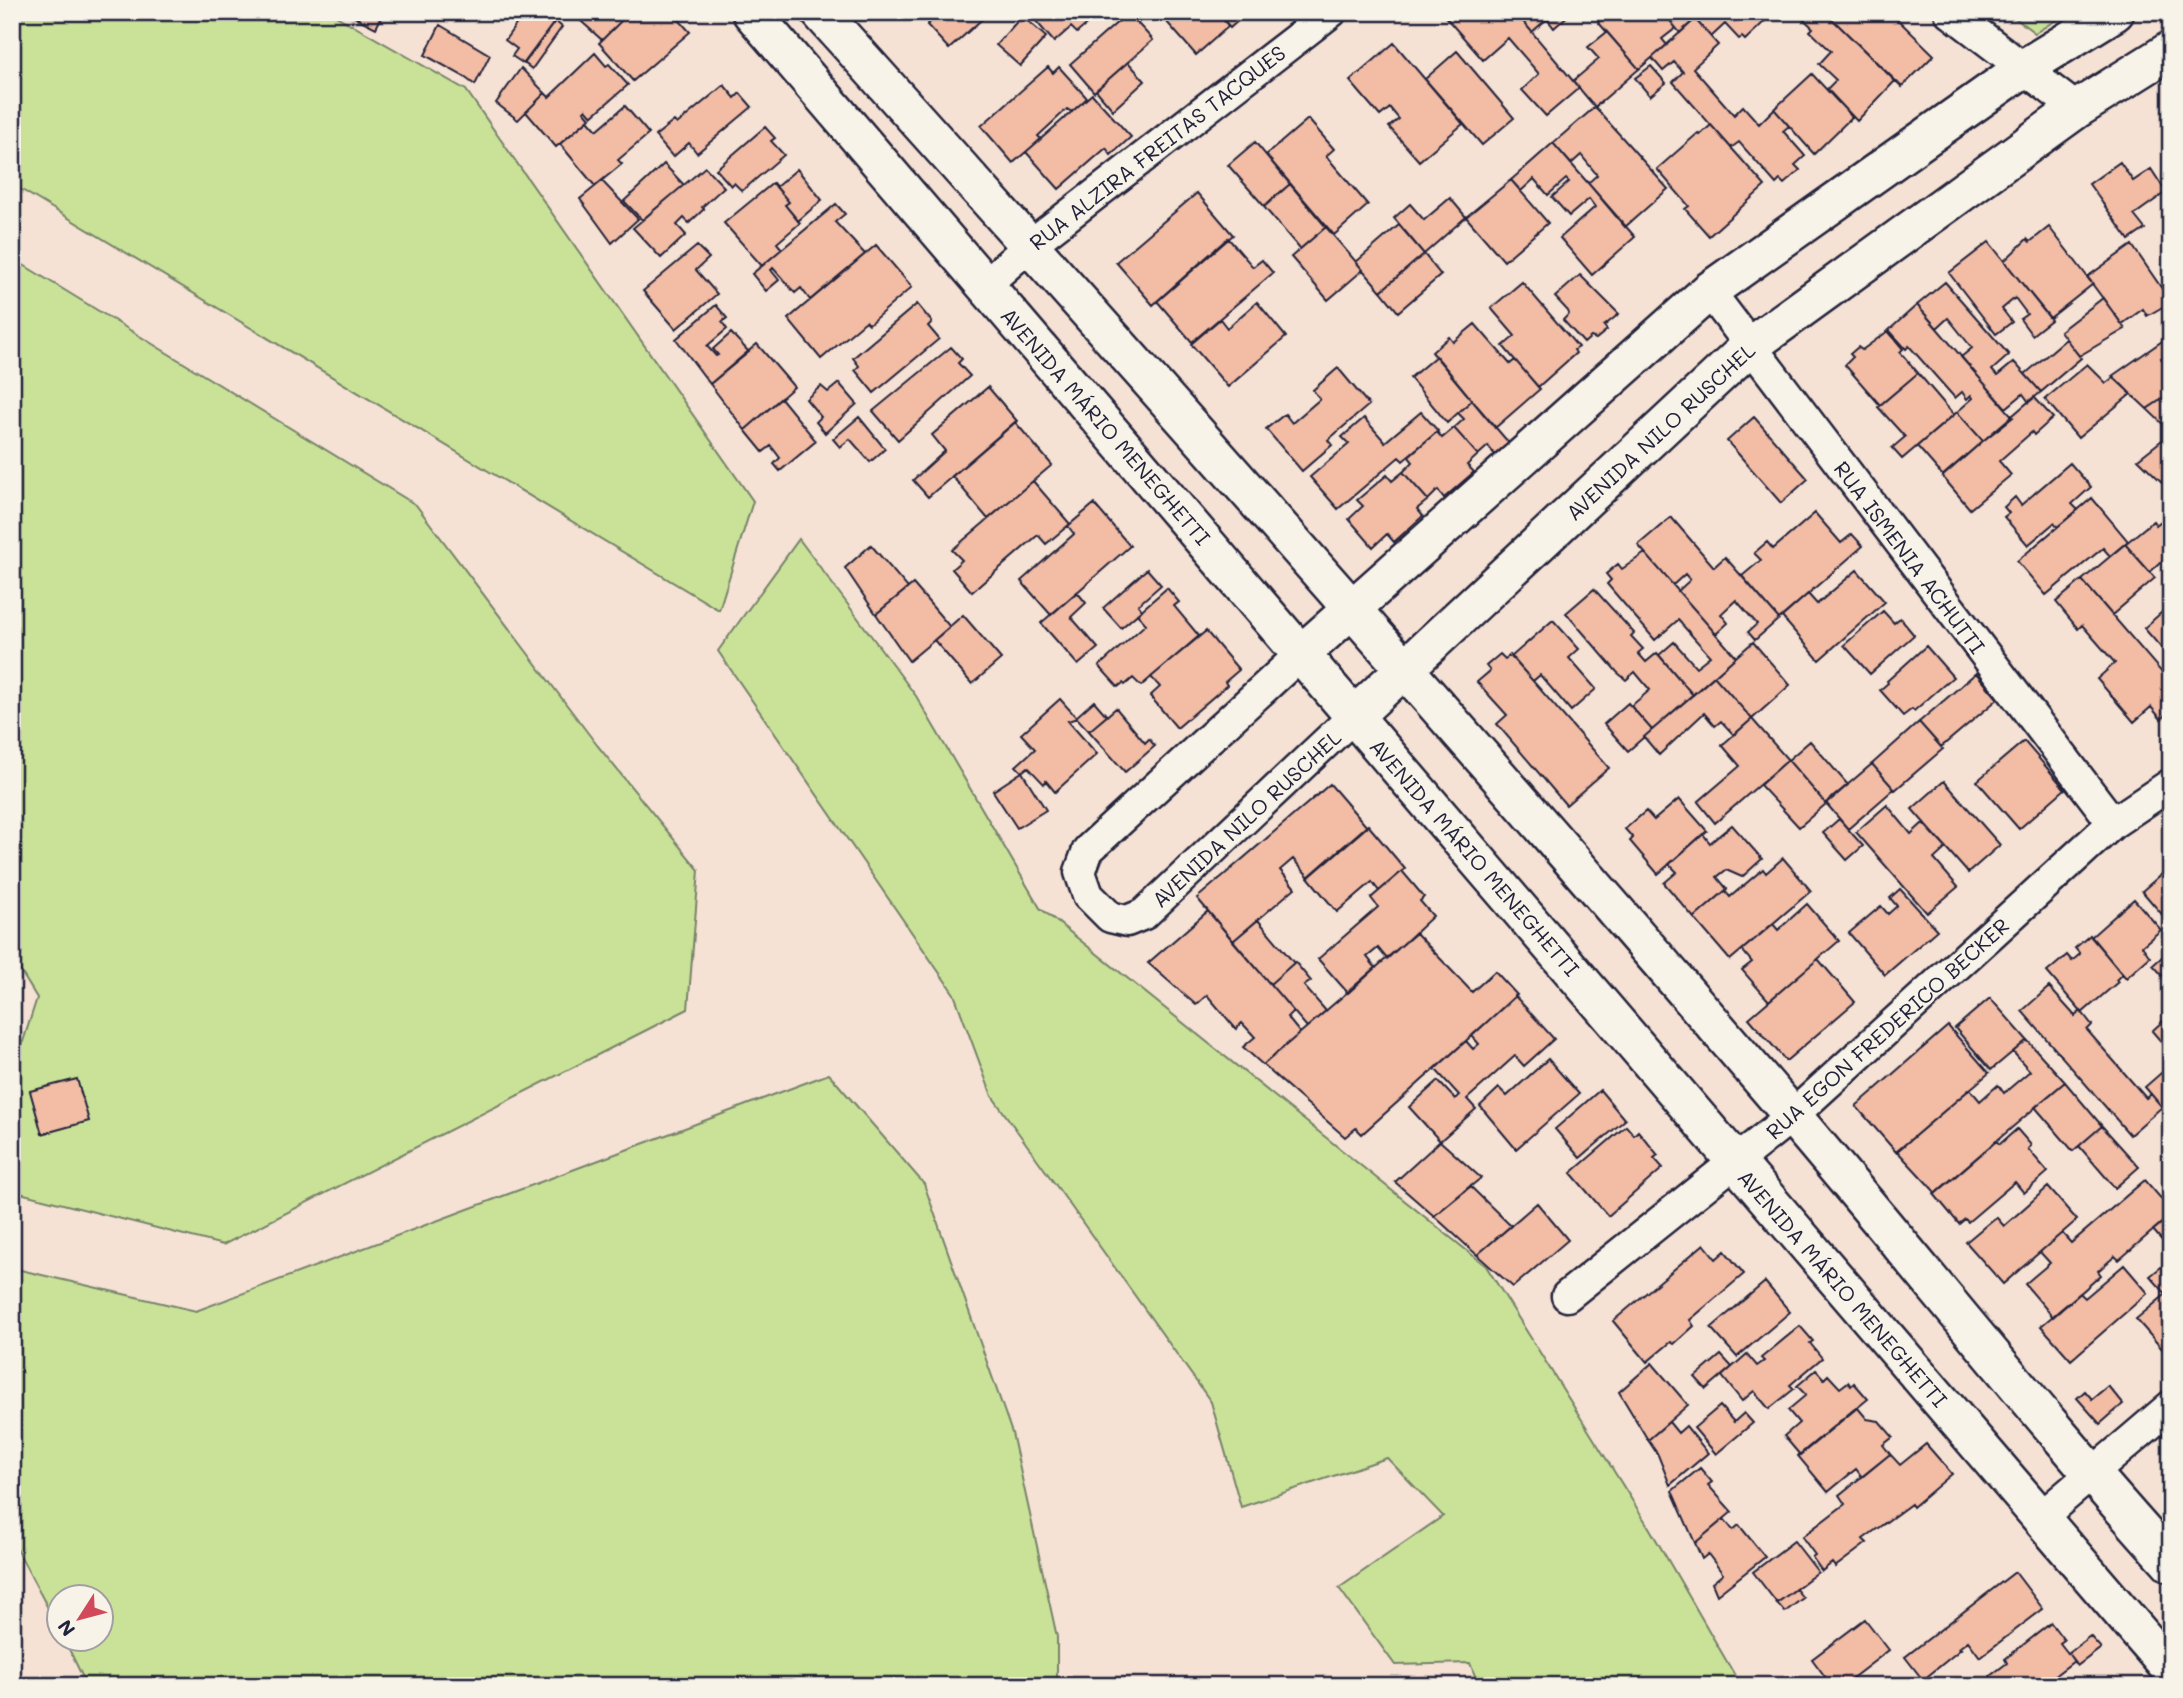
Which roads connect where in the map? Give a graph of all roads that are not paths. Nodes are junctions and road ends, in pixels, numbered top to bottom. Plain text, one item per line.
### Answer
1 (751, 12) edge
2 (820, 12) edge
3 (1331, 12) edge
4 (1951, 12) edge
5 (2115, 12) edge
6 (2171, 50) edge
7 (2024, 68) junction
8 (2077, 109) junction
9 (1030, 245) junction
10 (985, 285) junction
11 (1709, 291) junction
12 (1750, 346) junction
13 (1351, 609) junction
14 (1301, 654) junction
15 (1404, 670) junction
16 (1354, 716) junction
17 (2171, 784) edge
18 (2113, 823) junction
19 (1792, 1116) junction
20 (1735, 1161) junction
21 (1567, 1296) dead end
22 (2171, 1406) edge
23 (2091, 1474) junction
24 (2040, 1518) junction
25 (2171, 1563) edge
26 (2171, 1670) edge

1 - 10 street, AVENIDA MÁRIO MENEGHETTI
2 - 9 street
3 - 9 street, RUA ALZIRA FREITAS TACQUES
4 - 7 street
5 - 7 street, AVENIDA NILO RUSCHEL
6 - 8 street, AVENIDA NILO RUSCHEL
7 - 8 street
7 - 11 street, AVENIDA NILO RUSCHEL
8 - 12 street, AVENIDA NILO RUSCHEL
9 - 10 street, RUA ALZIRA FREITAS TACQUES
9 - 13 street
10 - 14 street, AVENIDA MÁRIO MENEGHETTI
11 - 12 street, RUA ISMENIA ACHUTTI
11 - 13 street, AVENIDA NILO RUSCHEL
12 - 15 street, AVENIDA NILO RUSCHEL
12 - 18 street, RUA ISMENIA ACHUTTI
13 - 14 street, AVENIDA NILO RUSCHEL
13 - 15 street
14 - 16 street, AVENIDA MÁRIO MENEGHETTI
14 - 16 street, AVENIDA NILO RUSCHEL
15 - 16 street, AVENIDA NILO RUSCHEL
15 - 19 street
16 - 20 street, AVENIDA MÁRIO MENEGHETTI
17 - 18 street, RUA EGON FREDERICO BECKER
18 - 19 street, RUA EGON FREDERICO BECKER
19 - 20 street, RUA EGON FREDERICO BECKER
19 - 23 street
20 - 21 street, RUA EGON FREDERICO BECKER
20 - 24 street, AVENIDA MÁRIO MENEGHETTI
22 - 23 street
23 - 24 street
23 - 25 street
24 - 26 street, AVENIDA MÁRIO MENEGHETTI

